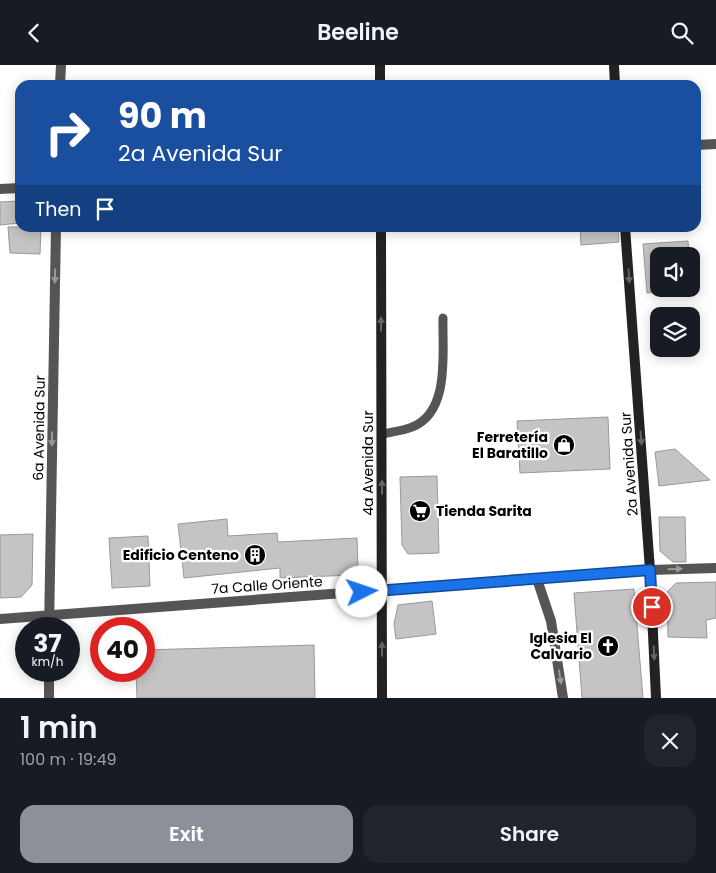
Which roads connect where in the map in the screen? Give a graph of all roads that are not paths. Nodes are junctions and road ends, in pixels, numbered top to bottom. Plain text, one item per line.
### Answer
1 (61, 65) edge
2 (380, 65) edge
3 (614, 65) edge
4 (60, 80) edge
5 (380, 80) edge
6 (615, 80) edge
7 (716, 144) edge
8 (701, 145) edge
9 (15, 188) edge
10 (0, 189) edge
11 (56, 232) edge
12 (381, 232) edge
13 (626, 232) edge
14 (443, 318) dead end
15 (382, 434) junction
16 (716, 568) edge
17 (650, 570) junction
18 (537, 579) junction
19 (382, 590) junction
20 (49, 616) junction
21 (0, 619) edge
22 (49, 682) edge
23 (49, 698) edge
24 (382, 698) edge
25 (563, 698) edge
26 (656, 698) edge

1 - 4 street
2 - 5 main road
3 - 6 main road
7 - 8 street
9 - 10 street
11 -> 20 street, 6a Avenida Sur
15 -> 12 main road, 4a Avenida Sur
13 -> 17 main road, 2a Avenida Sur
14 - 15 lane
19 -> 15 main road, 4a Avenida Sur
17 -> 16 street, 7a Calle Oriente
17 - 18 street, 7a Calle Oriente
17 -> 26 main road, 2a Avenida Sur
18 - 19 street, 7a Calle Oriente
18 -> 25 street
19 - 20 street, 7a Calle Oriente
24 -> 19 main road, 4a Avenida Sur
20 - 21 street, 7a Calle Oriente
22 - 23 street

